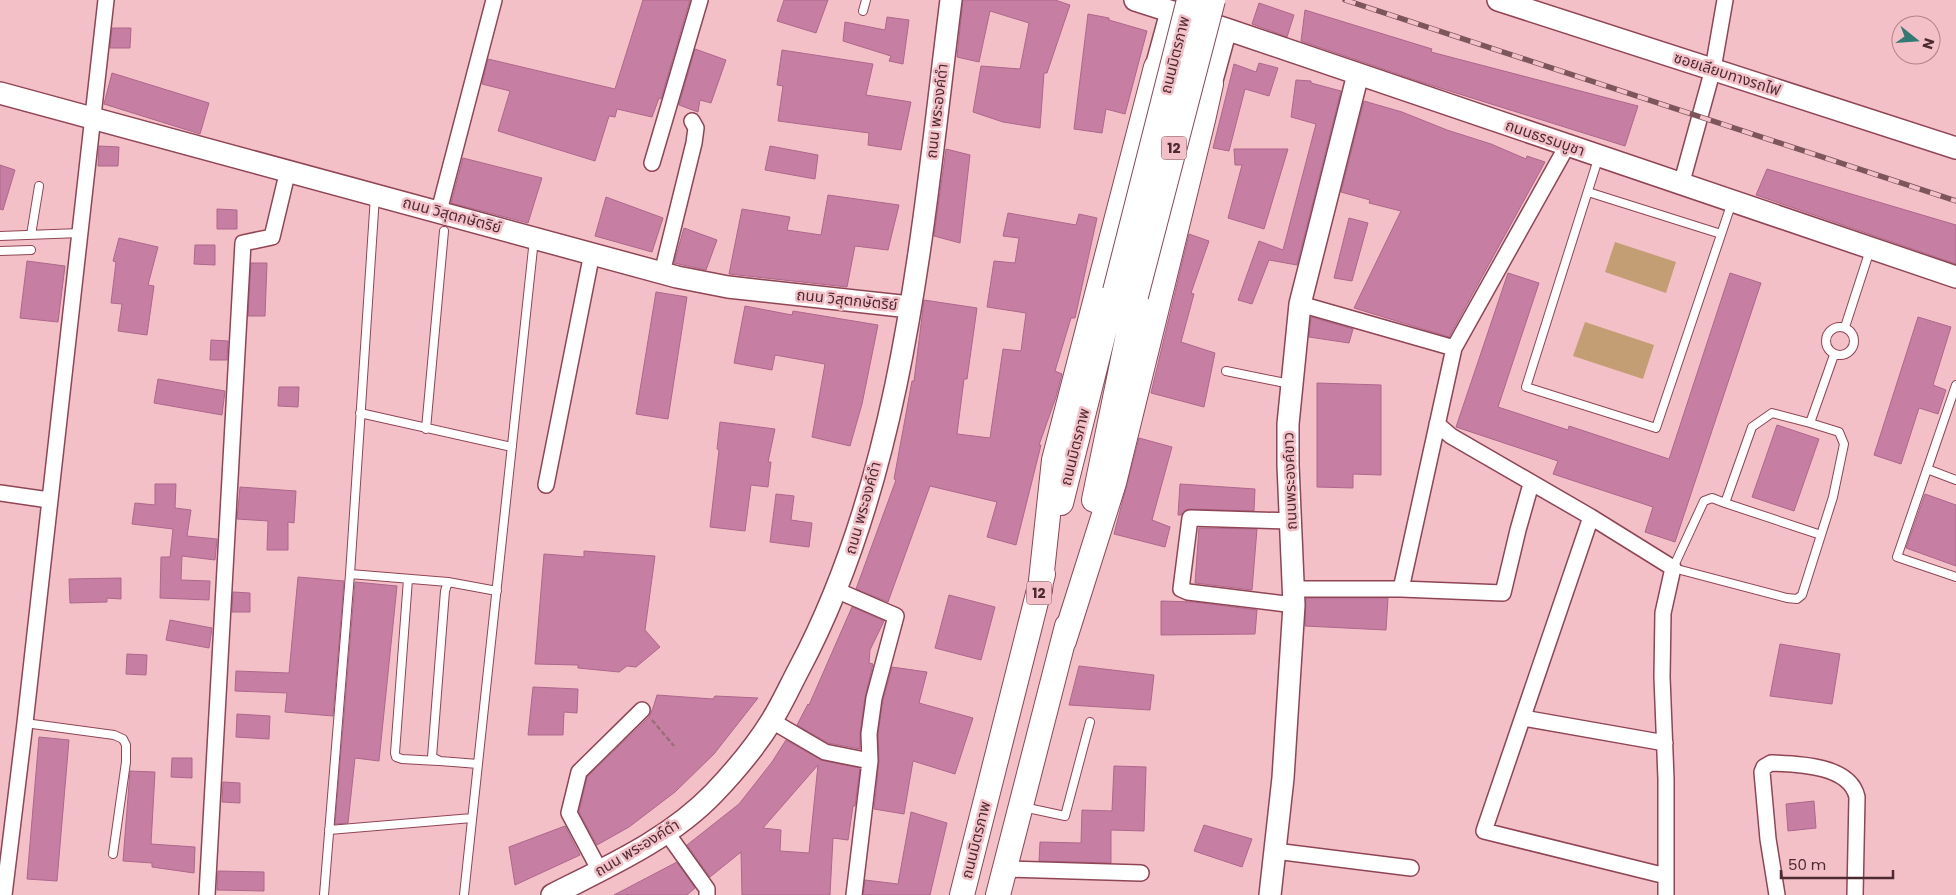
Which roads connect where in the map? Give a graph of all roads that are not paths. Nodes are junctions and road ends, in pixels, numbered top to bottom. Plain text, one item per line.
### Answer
1 (106, 0) edge
2 (494, 0) edge
3 (700, 0) edge
4 (866, 0) edge
5 (951, 0) edge
6 (1213, 0) edge
7 (1498, 0) edge
8 (1725, 0) edge
9 (1144, 1) edge
10 (1180, 6) edge
11 (863, 11) dead end
12 (1226, 29) junction
13 (1156, 68) junction
14 (1713, 70) junction
15 (1358, 74) junction
16 (1211, 84) junction
17 (0, 92) edge
18 (93, 117) junction
19 (692, 121) dead end
20 (1567, 146) junction
21 (1956, 148) edge
22 (1599, 156) junction
23 (652, 163) dead end
24 (288, 170) junction
25 (1681, 185) junction
26 (39, 186) dead end
27 (1588, 192) junction
28 (375, 195) junction
29 (1732, 202) junction
30 (442, 221) junction
31 (80, 233) junction
32 (32, 234) junction
33 (1721, 234) junction
34 (0, 236) edge
35 (534, 237) junction
36 (1870, 248) junction
37 (31, 250) dead end
38 (0, 251) edge
39 (592, 253) junction
40 (662, 272) junction
41 (1956, 277) edge
42 (1125, 293) junction
43 (1300, 304) junction
44 (910, 307) junction
45 (1845, 327) junction
46 (1454, 348) junction
47 (1834, 354) junction
48 (1226, 371) dead end
49 (1292, 384) junction
50 (1956, 385) edge
51 (360, 413) junction
52 (1810, 423) junction
53 (1437, 424) junction
54 (426, 429) junction
55 (512, 447) junction
56 (1927, 469) junction
57 (1956, 480) edge
58 (1531, 484) junction
59 (546, 485) dead end
60 (0, 493) edge
61 (49, 500) junction
62 (1725, 503) junction
63 (1591, 516) junction
64 (1291, 521) junction
65 (1821, 535) junction
66 (1673, 568) junction
67 (350, 574) junction
68 (1956, 577) edge
69 (408, 579) junction
70 (448, 582) junction
71 (1401, 589) junction
72 (836, 590) junction
73 (1040, 590) junction
74 (496, 591) junction
75 (1294, 597) junction
76 (1064, 641) junction
77 (642, 710) road end
78 (1523, 718) junction
79 (772, 721) junction
80 (1090, 722) dead end
81 (25, 723) junction
82 (1665, 743) junction
83 (440, 761) junction
84 (870, 761) junction
85 (478, 764) junction
86 (1022, 806) junction
87 (472, 818) junction
88 (328, 830) junction
89 (667, 833) junction
90 (1275, 851) junction
91 (113, 854) dead end
92 (1411, 868) dead end
93 (1005, 869) junction
94 (600, 871) junction
95 (1141, 873) dead end
96 (1666, 876) junction
97 (4, 895) edge
98 (207, 895) edge
99 (324, 895) edge
100 (464, 895) edge
101 (552, 895) edge
102 (707, 895) edge
103 (854, 895) edge
104 (962, 895) edge
105 (998, 895) edge
106 (1270, 895) edge
107 (1666, 895) edge
108 (1777, 895) edge
109 (1855, 895) edge

1 - 18 street
2 - 30 street
3 - 23 street
4 - 11 lane
5 - 44 street, ถนน พระองค์ดำ
6 - 42 main road, ถนนมิตรภาพ / 12, bridge
7 - 14 street, ซอยเลียบทางรถไฟ
8 - 14 street
9 - 10 street, ถนนธรรมบูชา
10 - 12 street, ถนนธรรมบูชา
10 - 13 street
10 - 42 main road, ถนนมิตรภาพ / 12, bridge
12 - 15 street, ถนนธรรมบูชา
12 - 16 street
13 - 16 main road
13 - 73 main road
14 - 21 street, ซอยเลียบทางรถไฟ
14 - 25 street
15 - 20 street, ถนนธรรมบูชา
15 - 43 street, ถนนพระองค์ขาว
16 - 76 main road
17 - 18 street, ถนน วิสุตกษัตริย์
18 - 24 street, ถนน วิสุตกษัตริย์
18 - 31 street
19 - 40 street
20 - 22 street, ถนนธรรมบูชา
20 - 46 street
22 - 25 street, ถนนธรรมบูชา
22 - 27 lane
24 - 28 street, ถนน วิสุตกษัตริย์
24 - 98 street
25 - 29 street, ถนนธรรมบูชา
26 - 32 lane
27 - 33 lane
27 - 33 lane
28 - 30 street, ถนน วิสุตกษัตริย์
28 - 51 lane
29 - 33 lane
29 - 36 street, ถนนธรรมบูชา
30 - 35 street, ถนน วิสุตกษัตริย์
30 - 54 lane
31 - 32 lane
31 - 61 street
32 - 34 lane
35 - 39 street, ถนน วิสุตกษัตริย์
35 - 55 lane
36 - 41 street, ถนนธรรมบูชา
36 - 45 lane
37 - 38 lane
39 - 40 street, ถนน วิสุตกษัตริย์
39 - 59 street
40 - 44 street, ถนน วิสุตกษัตริย์
42 - 73 main road, ถนนมิตรภาพ / 12
42 - 76 main road, ถนนมิตรภาพ / 12
43 - 46 street
43 - 49 street, ถนนพระองค์ขาว
44 - 72 street, ถนน พระองค์ดำ
45 - 47 lane
45 - 47 lane
46 - 53 street
47 - 52 lane
48 - 49 lane
49 - 64 street, ถนนพระองค์ขาว
50 - 56 lane
51 - 54 lane
51 - 67 lane
52 - 62 lane
52 - 65 lane
53 - 58 street
53 - 71 street
54 - 55 lane
55 - 74 lane
56 - 57 lane
56 - 68 lane
58 - 63 street
58 - 71 street
60 - 61 street
61 - 81 street
62 - 65 lane
62 - 66 lane
63 - 66 street
63 - 78 street
64 - 75 street, ถนนพระองค์ขาว
64 - 75 street
65 - 66 lane
66 - 82 street
67 - 69 lane
67 - 88 lane
69 - 70 lane
69 - 83 lane
70 - 74 lane
70 - 83 lane
71 - 75 street
72 - 79 street, ถนน พระองค์ดำ
72 - 84 street
73 - 104 main road, ถนนมิตรภาพ / 12
74 - 85 lane
75 - 90 street, ถนนพระองค์ขาว
76 - 86 main road, ถนนมิตรภาพ / 12
77 - 94 street
78 - 82 street
78 - 96 street
79 - 84 street
79 - 89 street, ถนน พระองค์ดำ
80 - 86 lane
81 - 91 lane
81 - 97 street
82 - 96 street
83 - 85 lane
84 - 103 street
85 - 87 lane
86 - 93 main road, ถนนมิตรภาพ / 12
87 - 88 lane
87 - 100 lane
88 - 99 lane
89 - 94 street, ถนน พระองค์ดำ
89 - 102 street
90 - 92 street
90 - 106 street, ถนนพระองค์ขาว
93 - 95 street
93 - 105 main road, ถนนมิตรภาพ / 12
94 - 101 street, ถนน พระองค์ดำ
96 - 107 street
108 - 109 street

